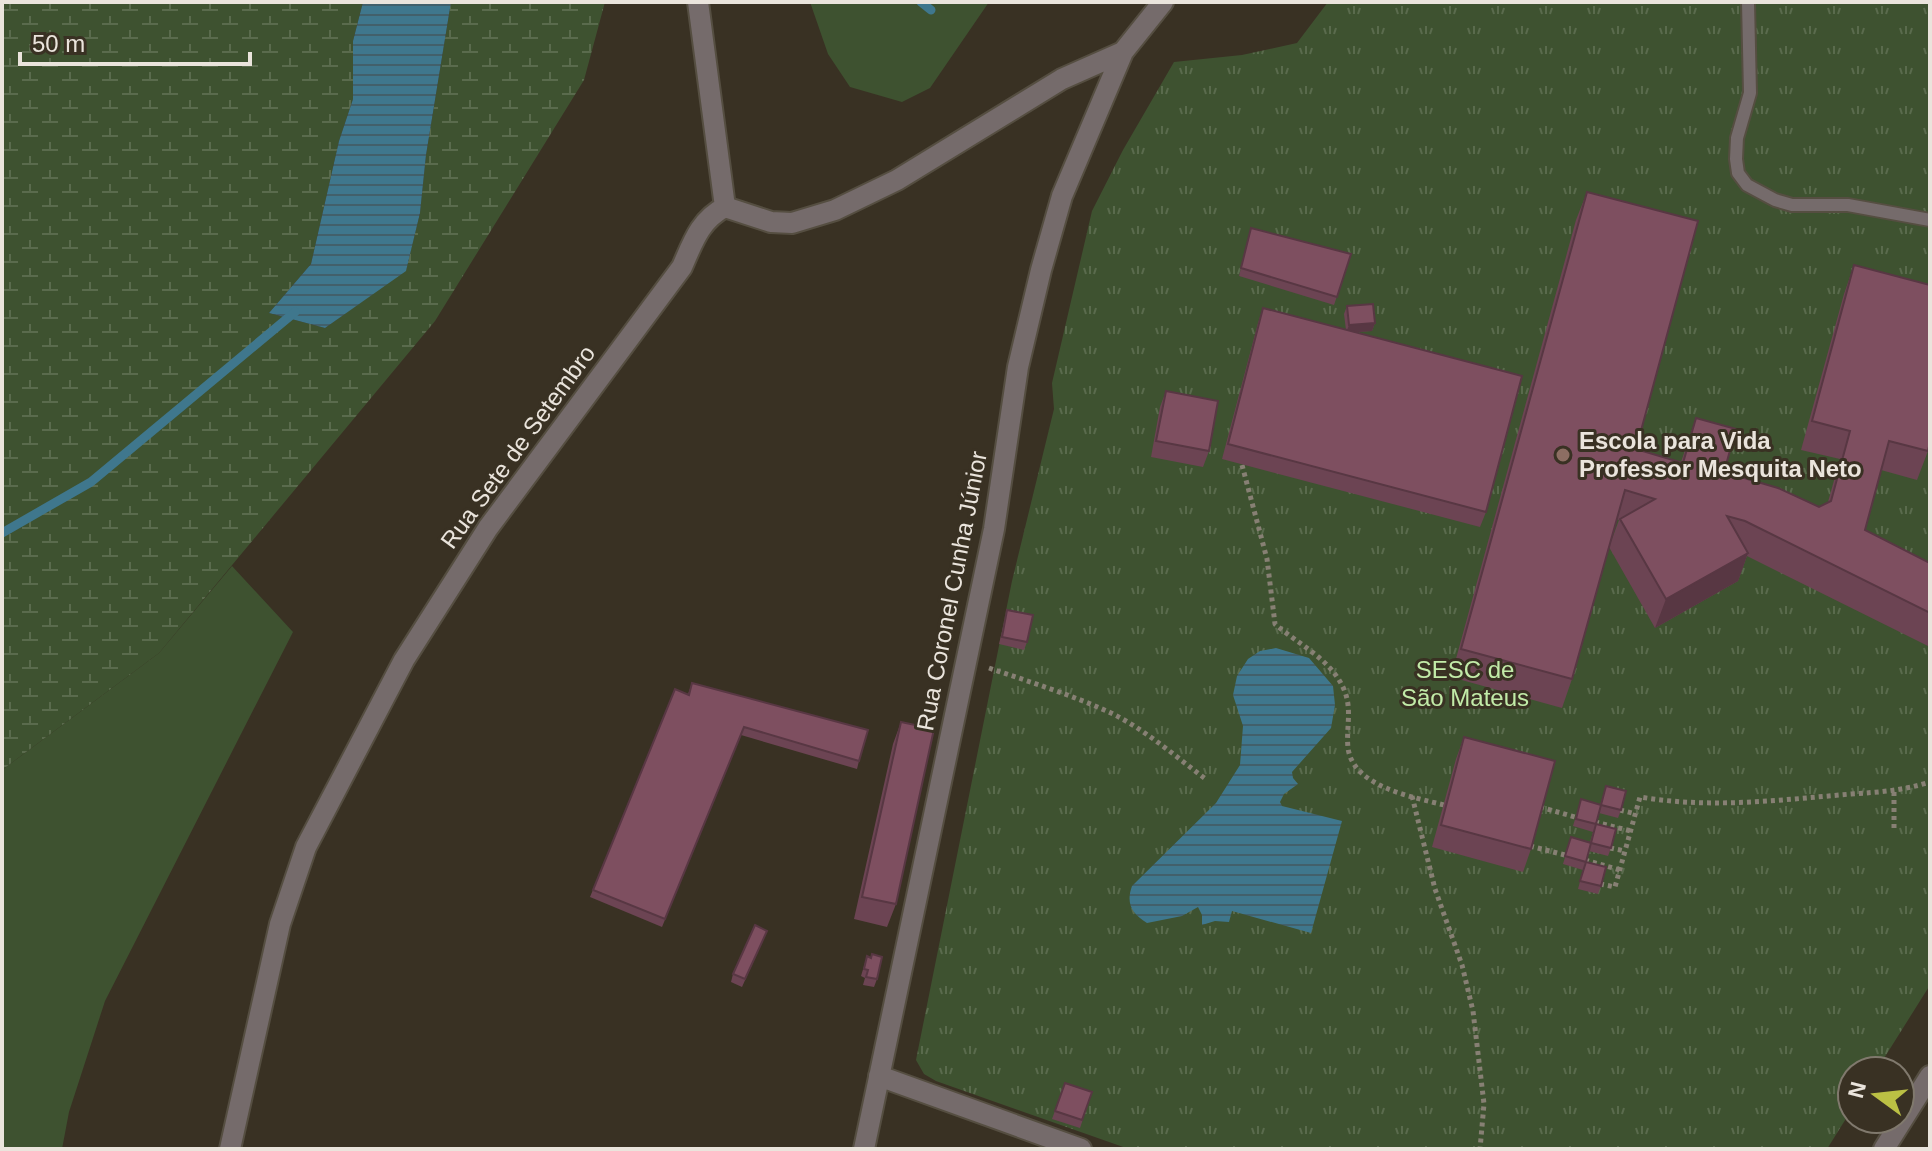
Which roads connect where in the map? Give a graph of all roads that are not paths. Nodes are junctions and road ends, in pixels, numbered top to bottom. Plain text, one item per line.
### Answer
1 (698, 2) edge
2 (1163, 2) edge
3 (1748, 2) edge
4 (1123, 52) junction
5 (725, 207) junction
6 (1930, 220) edge
7 (879, 1076) junction
8 (1930, 1076) edge
9 (230, 1149) edge
10 (864, 1149) edge
11 (1081, 1149) edge
12 (1884, 1149) edge

1 - 5 street
2 - 4 street
3 - 6 lane
4 - 5 street
4 - 7 street, Rua Coronel Cunha Júnior
5 - 9 street, Rua Sete de Setembro
7 - 10 street, Rua Coronel Cunha Júnior
7 - 11 street
8 - 12 street

